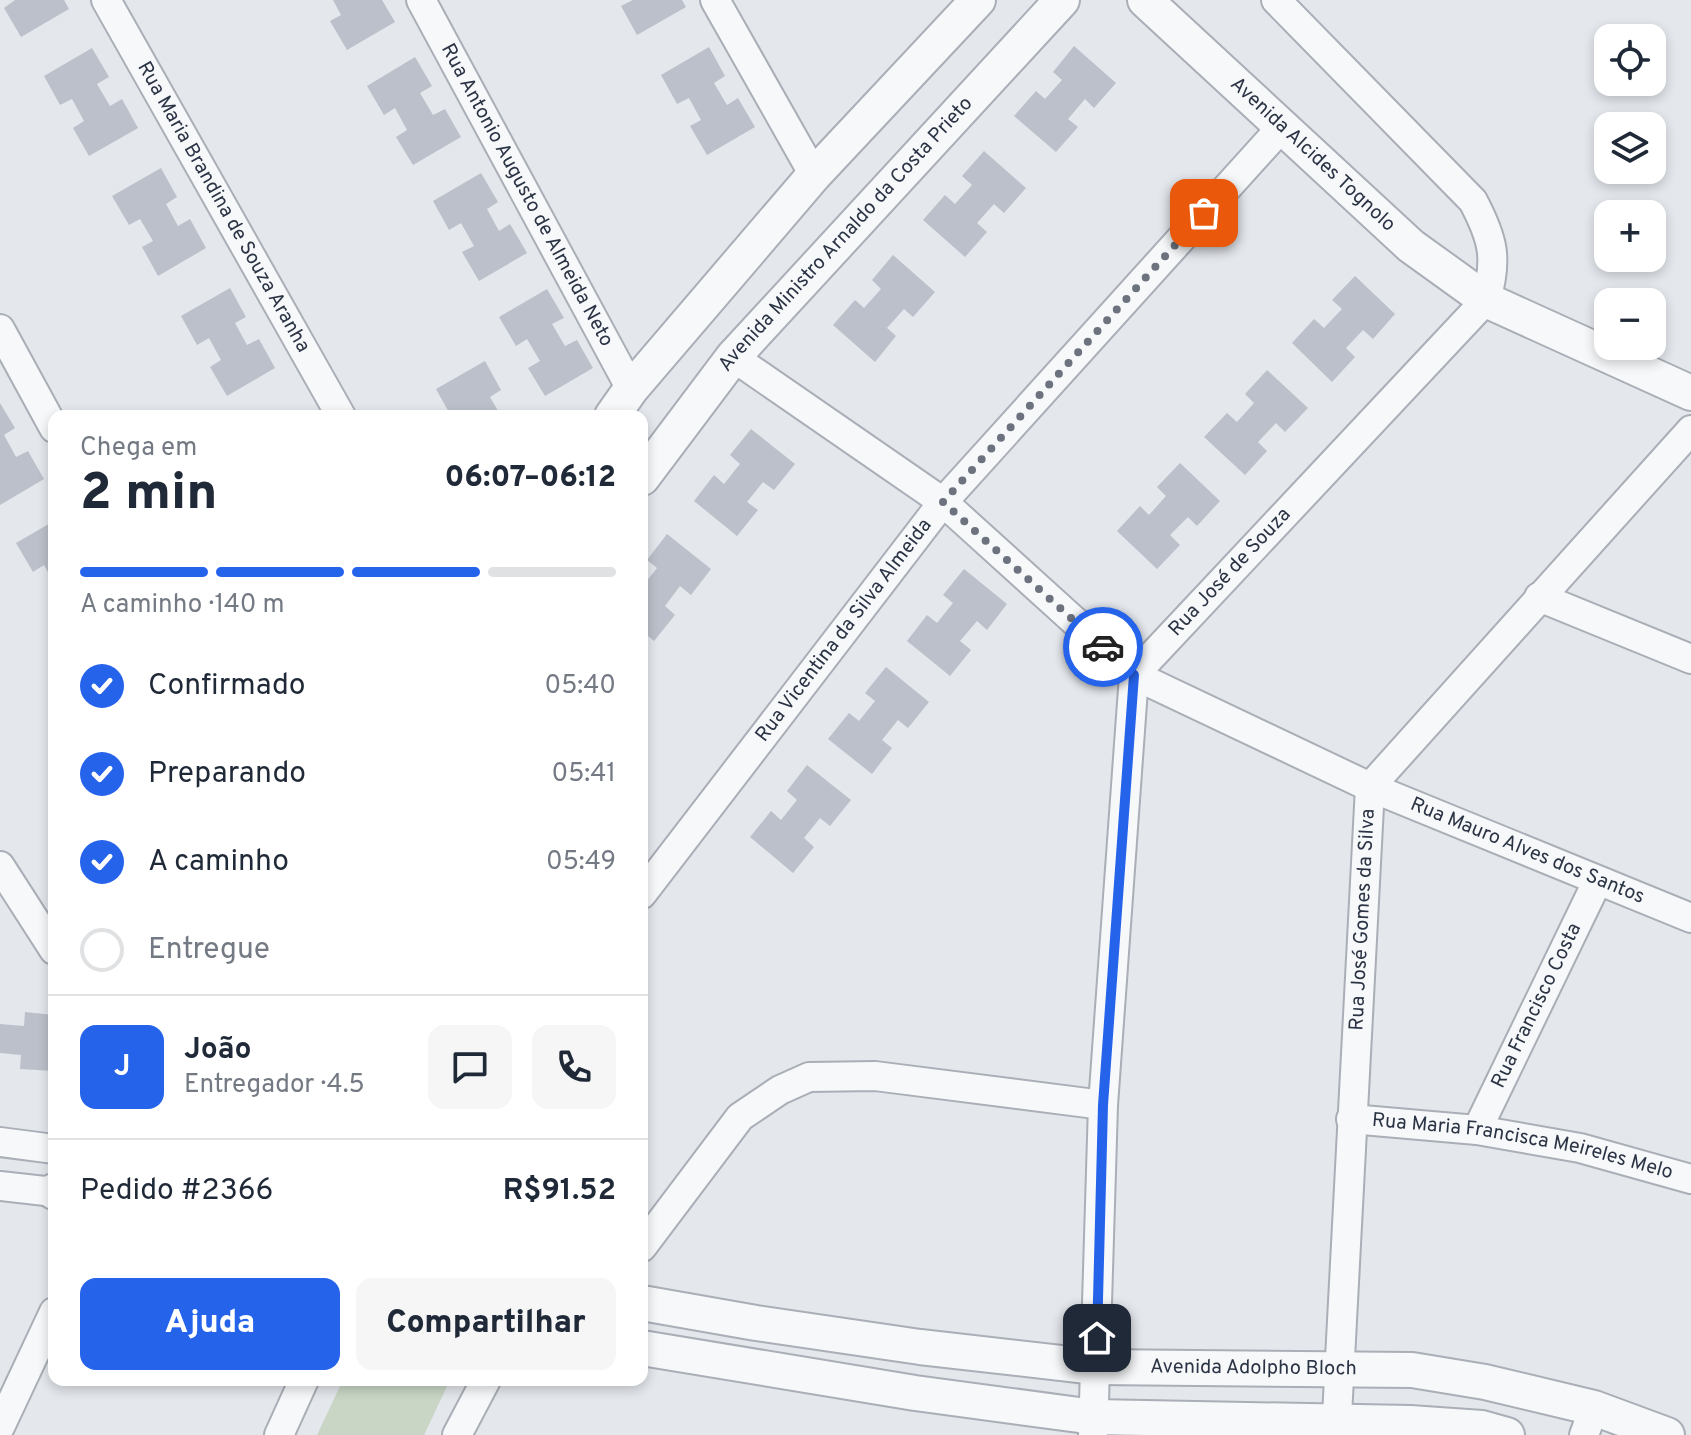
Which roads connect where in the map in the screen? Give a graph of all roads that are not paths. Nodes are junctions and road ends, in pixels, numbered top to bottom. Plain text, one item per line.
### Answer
1 (106, 0) edge
2 (421, 0) edge
3 (715, 0) edge
4 (978, 0) edge
5 (1062, 0) edge
6 (1145, 0) edge
7 (1276, 0) edge
8 (1281, 128) junction
9 (814, 175) junction
10 (1486, 300) junction
11 (0, 329) edge
12 (733, 357) junction
13 (1691, 393) edge
14 (622, 403) edge
15 (338, 410) edge
16 (48, 417) edge
17 (1691, 430) edge
18 (648, 470) edge
19 (943, 502) junction
20 (1539, 597) junction
21 (1691, 659) edge
22 (1134, 675) junction
23 (1370, 787) junction
24 (3, 876) edge
25 (1597, 882) junction
26 (648, 886) edge
27 (1691, 918) edge
28 (48, 941) edge
29 (1103, 1105) junction
30 (1351, 1119) junction
31 (1477, 1130) junction
32 (0, 1142) edge
33 (48, 1148) edge
34 (1691, 1179) edge
35 (0, 1186) edge
36 (48, 1191) edge
37 (648, 1239) edge
38 (648, 1304) edge
39 (48, 1325) edge
40 (648, 1349) edge
41 (1096, 1367) junction
42 (1339, 1369) junction
43 (301, 1386) edge
44 (483, 1386) edge
45 (1589, 1421) edge
46 (1094, 1426) edge
47 (0, 1427) edge
48 (1336, 1429) edge
49 (279, 1435) edge
50 (457, 1435) edge
51 (1507, 1435) edge
52 (1667, 1435) edge

1 - 15 street, Rua Maria Brandina de Souza Aranha
2 - 14 street, Rua Antonio Augusto de Almeida Neto
3 - 9 street
4 - 9 street
5 - 12 street, Avenida Ministro Arnaldo da Costa Prieto
6 - 8 street, Avenida Alcides Tognolo
7 - 10 street
8 - 10 street, Avenida Alcides Tognolo
8 - 19 street, Rua Vicentina da Silva Almeida
9 - 14 street
10 - 13 street, Avenida Alcides Tognolo
10 - 22 street, Rua José de Souza
11 - 16 street
12 - 18 street, Avenida Ministro Arnaldo da Costa Prieto
12 - 19 street, Rua Mauro Alves dos Santos
17 - 20 street, Rua José Gomes da Silva
19 - 22 street, Rua Mauro Alves dos Santos
19 - 26 street, Rua Vicentina da Silva Almeida
20 - 21 street
20 - 23 street, Rua José Gomes da Silva
22 - 23 street, Rua Mauro Alves dos Santos
22 - 29 street
23 - 25 street, Rua Mauro Alves dos Santos
23 - 30 street, Rua José Gomes da Silva
24 - 28 street
25 - 27 street, Rua Mauro Alves dos Santos
25 - 31 street, Rua Francisco Costa
29 - 37 street
29 - 41 street
30 - 31 street, Rua Maria Francisca Meireles Melo
30 - 42 street, Rua José Gomes da Silva
31 - 34 street, Rua Maria Francisca Meireles Melo
32 - 33 street
35 - 36 street
38 - 41 street, Avenida Adolpho Bloch
39 - 47 street
40 - 46 street
41 - 42 street, Avenida Adolpho Bloch
41 - 46 street
42 - 45 street, Avenida Adolpho Bloch
42 - 48 street, Rua José Gomes da Silva
43 - 49 street
44 - 50 street
45 - 52 street, Avenida Adolpho Bloch
46 - 48 street
48 - 51 street

